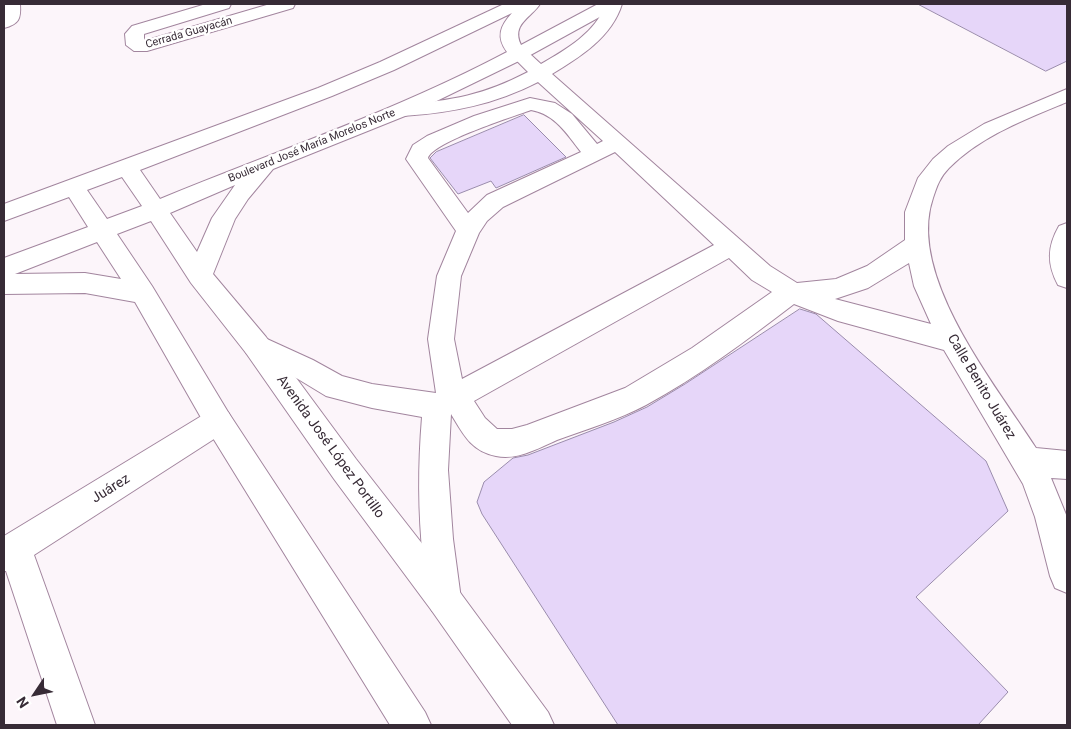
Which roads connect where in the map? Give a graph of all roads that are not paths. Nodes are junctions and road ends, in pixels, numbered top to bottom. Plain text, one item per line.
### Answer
1 (12, 4) edge
2 (223, 4) edge
3 (288, 4) edge
4 (517, 4) edge
5 (532, 4) edge
6 (610, 4) edge
7 (614, 4) edge
8 (4, 23) edge
9 (519, 54) junction
10 (538, 73) junction
11 (1067, 95) edge
12 (403, 110) junction
13 (617, 143) junction
14 (594, 154) junction
15 (269, 162) junction
16 (127, 167) junction
17 (74, 187) junction
18 (155, 210) junction
19 (4, 212) edge
20 (468, 230) junction
21 (101, 231) junction
22 (1067, 232) edge
23 (916, 245) junction
24 (730, 247) junction
25 (4, 268) edge
26 (200, 276) junction
27 (1067, 278) edge
28 (4, 284) edge
29 (143, 293) junction
30 (792, 293) junction
31 (952, 341) junction
32 (256, 345) junction
33 (449, 401) junction
34 (218, 421) junction
35 (1027, 462) junction
36 (1067, 465) edge
37 (1054, 496) edge
38 (9, 552) edge
39 (1067, 576) edge
40 (444, 599) junction
41 (76, 725) edge
42 (412, 725) edge
43 (535, 725) edge

1 - 8 main road
2 - 3 main road, Cerrada Guayacán
4 - 16 main road
5 - 9 main road
6 - 9 main road, Boulevard José María Morelos Norte
7 - 10 main road
9 - 10 main road
9 - 12 main road, Boulevard José María Morelos Norte
10 - 12 main road
10 - 13 main road
11 - 23 main road, Calle Benito Juárez
12 - 15 main road, Boulevard José María Morelos Norte
13 - 14 main road
13 - 24 main road
14 - 20 main road
14 - 20 main road
15 - 18 main road, Boulevard José María Morelos Norte
15 - 26 main road
16 - 17 main road
16 - 18 main road, Avenida José López Portillo
17 - 19 main road
17 - 21 main road
18 - 21 main road, Boulevard José María Morelos Norte
18 - 26 main road, Avenida José López Portillo
20 - 33 main road
21 - 25 main road, Boulevard José María Morelos Norte
21 - 29 main road
22 - 27 main road
23 - 30 main road
23 - 31 main road, Calle Benito Juárez
24 - 30 main road
24 - 33 main road
26 - 32 main road, Avenida José López Portillo
28 - 29 main road
29 - 34 main road
30 - 31 main road
30 - 33 main road
31 - 35 main road, Calle Benito Juárez
32 - 33 main road
32 - 40 main road, Avenida José López Portillo
33 - 40 main road
34 - 38 main road, Juárez
34 - 42 main road
35 - 36 main road
35 - 37 main road, Calle Benito Juárez
37 - 39 main road, Calle Benito Juárez
38 - 41 main road
40 - 43 main road, Avenida José López Portillo

